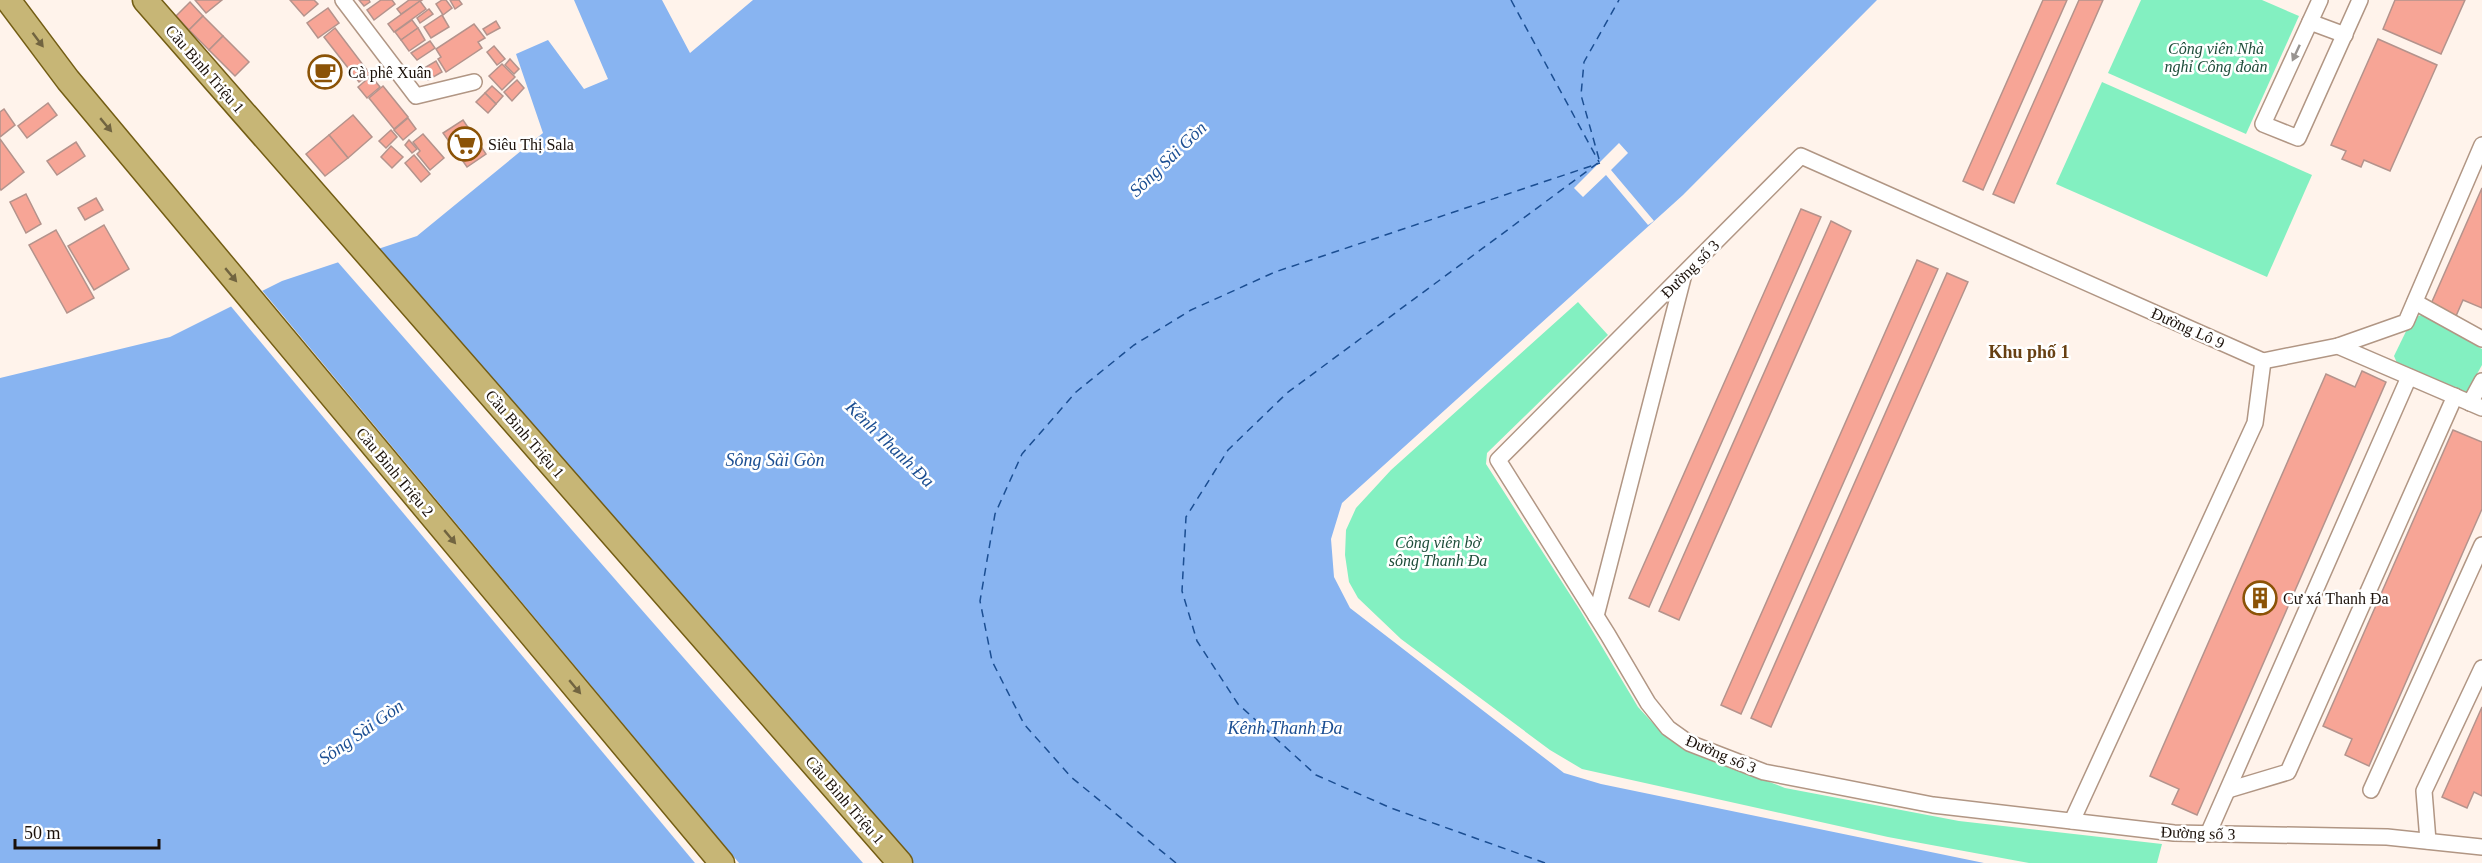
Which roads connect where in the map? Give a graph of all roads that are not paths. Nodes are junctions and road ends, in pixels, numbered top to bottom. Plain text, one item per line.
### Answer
1 (8, 0) edge
2 (343, 0) edge
3 (2320, 0) edge
4 (2360, 0) edge
5 (140, 5) edge
6 (2310, 22) junction
7 (2345, 35) junction
8 (474, 82) dead end
9 (2482, 145) edge
10 (1801, 156) joint
11 (1684, 274) junction
12 (2415, 302) junction
13 (2482, 339) edge
14 (2338, 346) junction
15 (2263, 361) junction
16 (2409, 377) junction
17 (2482, 381) edge
18 (2455, 396) junction
19 (2476, 406) edge
20 (2482, 545) edge
21 (1596, 616) junction
22 (2482, 668) edge
23 (2228, 790) junction
24 (2371, 790) dead end
25 (2072, 821) junction
26 (2208, 834) junction
27 (2428, 842) junction
28 (2482, 847) edge
29 (722, 863) edge
30 (878, 863) edge
31 (900, 863) edge

1 -> 29 main road, Cầu Bình Triệu 2
2 - 8 street
3 - 6 street
4 - 7 street
5 - 30 main road, Cầu Bình Triệu 1
5 - 31 main road, Cầu Bình Triệu 1
6 - 7 street
6 -> 7 street
9 - 12 street
10 - 11 street, Đường số 3
10 - 15 street, Đường Lô 9
11 - 21 street
11 - 21 street, Đường số 3
12 - 13 street
12 - 14 street
14 - 15 street
14 - 16 street
15 - 25 street
16 - 18 street
16 - 23 street
17 - 19 street
18 - 19 street
18 - 23 street
20 - 24 street
21 - 25 street, Đường số 3
22 - 27 street
23 - 26 street
25 - 26 street, Đường số 3
26 - 27 street, Đường số 3
27 - 28 street, Đường số 3

